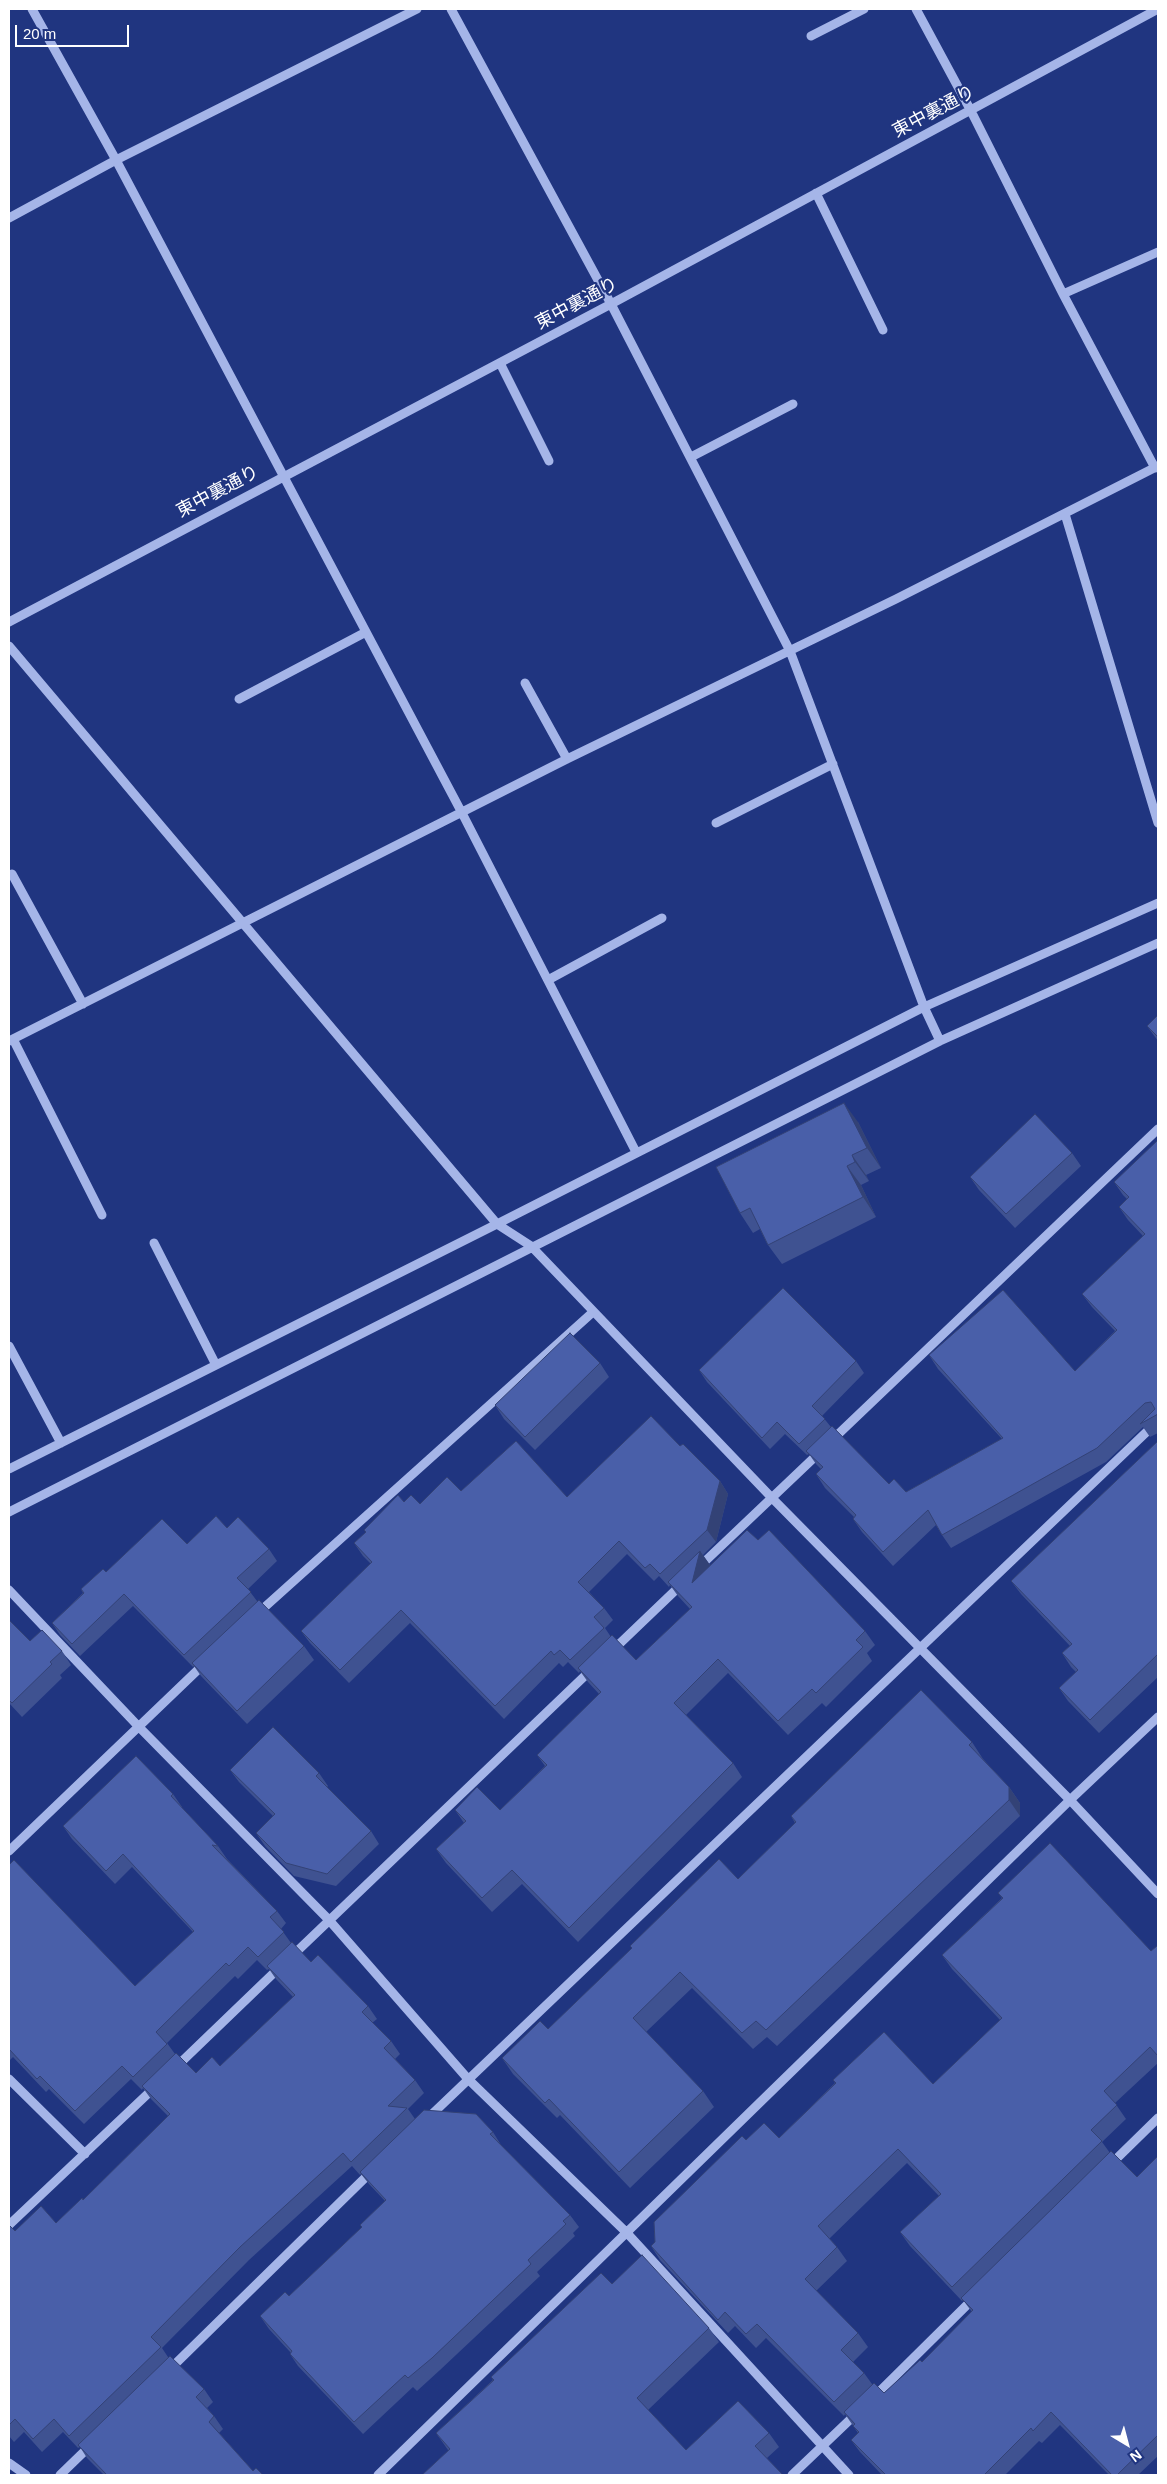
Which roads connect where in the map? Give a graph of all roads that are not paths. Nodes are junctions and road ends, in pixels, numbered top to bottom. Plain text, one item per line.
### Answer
1 (32, 9) edge
2 (417, 9) edge
3 (451, 9) edge
4 (864, 9) edge
5 (916, 9) edge
6 (1158, 9) edge
7 (811, 36) dead end
8 (971, 111) junction
9 (116, 160) junction
10 (816, 193) junction
11 (9, 218) edge
12 (1158, 252) edge
13 (1063, 294) junction
14 (611, 304) junction
15 (883, 330) dead end
16 (500, 363) junction
17 (793, 404) dead end
18 (690, 457) junction
19 (549, 461) dead end
20 (1157, 467) edge
21 (282, 476) junction
22 (1065, 514) junction
23 (9, 622) edge
24 (366, 632) junction
25 (9, 646) edge
26 (790, 651) junction
27 (525, 683) dead end
28 (239, 699) dead end
29 (567, 759) junction
30 (833, 764) junction
31 (462, 813) junction
32 (1158, 822) edge
33 (716, 823) dead end
34 (12, 874) dead end
35 (1158, 903) edge
36 (662, 918) dead end
37 (244, 924) junction
38 (1158, 944) edge
39 (548, 980) junction
40 (83, 1004) junction
41 (924, 1007) junction
42 (11, 1040) edge
43 (940, 1041) junction
44 (1158, 1129) edge
45 (636, 1152) junction
46 (102, 1215) dead end
47 (497, 1224) junction
48 (154, 1243) dead end
49 (531, 1246) junction
50 (592, 1312) junction
51 (9, 1346) edge
52 (216, 1365) junction
53 (1158, 1421) edge
54 (61, 1443) junction
55 (9, 1469) edge
56 (772, 1498) junction
57 (9, 1512) edge
58 (9, 1590) edge
59 (250, 1621) edge
60 (921, 1649) junction
61 (215, 1654) edge
62 (608, 1655) edge
63 (601, 1662) edge
64 (1158, 1717) edge
65 (138, 1727) junction
66 (1070, 1800) junction
67 (9, 1851) edge
68 (1158, 1894) edge
69 (329, 1920) junction
70 (171, 2072) edge
71 (9, 2078) edge
72 (164, 2078) edge
73 (468, 2079) junction
74 (1158, 2118) edge
75 (418, 2127) edge
76 (85, 2154) junction
77 (382, 2162) edge
78 (1101, 2174) edge
79 (9, 2225) edge
80 (627, 2233) junction
81 (980, 2293) edge
82 (160, 2378) edge
83 (96, 2440) edge
84 (823, 2447) junction
85 (9, 2463) edge
86 (26, 2475) edge
87 (60, 2475) edge
88 (378, 2475) edge
89 (792, 2475) edge
90 (849, 2475) edge

1 - 9 street
2 - 9 street
3 - 14 street
4 - 7 street
5 - 8 street
6 - 8 street, 東中裏通り
8 - 10 street, 東中裏通り
8 - 13 street
9 - 11 street
9 - 21 street
10 - 14 street, 東中裏通り
10 - 15 street
12 - 13 street
13 - 20 street
14 - 16 street, 東中裏通り
14 - 18 street
16 - 19 street
16 - 21 street, 東中裏通り
17 - 18 street
18 - 26 street
20 - 22 street
21 - 23 street, 東中裏通り
21 - 24 street
22 - 26 street
22 - 32 street
24 - 28 street
24 - 31 street
25 - 37 street
26 - 29 street
26 - 30 street
27 - 29 street
29 - 31 street
30 - 33 street
30 - 41 street
31 - 37 street
31 - 39 street
34 - 40 street
35 - 41 street
36 - 39 street
37 - 40 street
37 - 47 street
38 - 43 street
39 - 45 street
40 - 42 street
41 - 43 street
41 - 45 street
42 - 46 street
43 - 49 street
44 - 56 street
45 - 47 street
47 - 49 street
47 - 52 street
48 - 52 street
49 - 50 street
49 - 57 street
50 - 56 street
50 - 59 street
51 - 54 street
52 - 54 street
53 - 60 street
54 - 55 street
56 - 60 street
56 - 62 street
58 - 65 street
60 - 66 street
60 - 73 street
61 - 65 street
63 - 69 street
64 - 66 street
65 - 67 street
65 - 69 street
66 - 68 street
66 - 80 street
69 - 70 street
69 - 73 street
71 - 76 street
72 - 76 street
73 - 75 street
73 - 80 street
74 - 78 street
76 - 79 street
77 - 82 street
80 - 84 street
80 - 88 street
81 - 84 street
83 - 87 street
84 - 89 street
84 - 90 street
85 - 86 street

